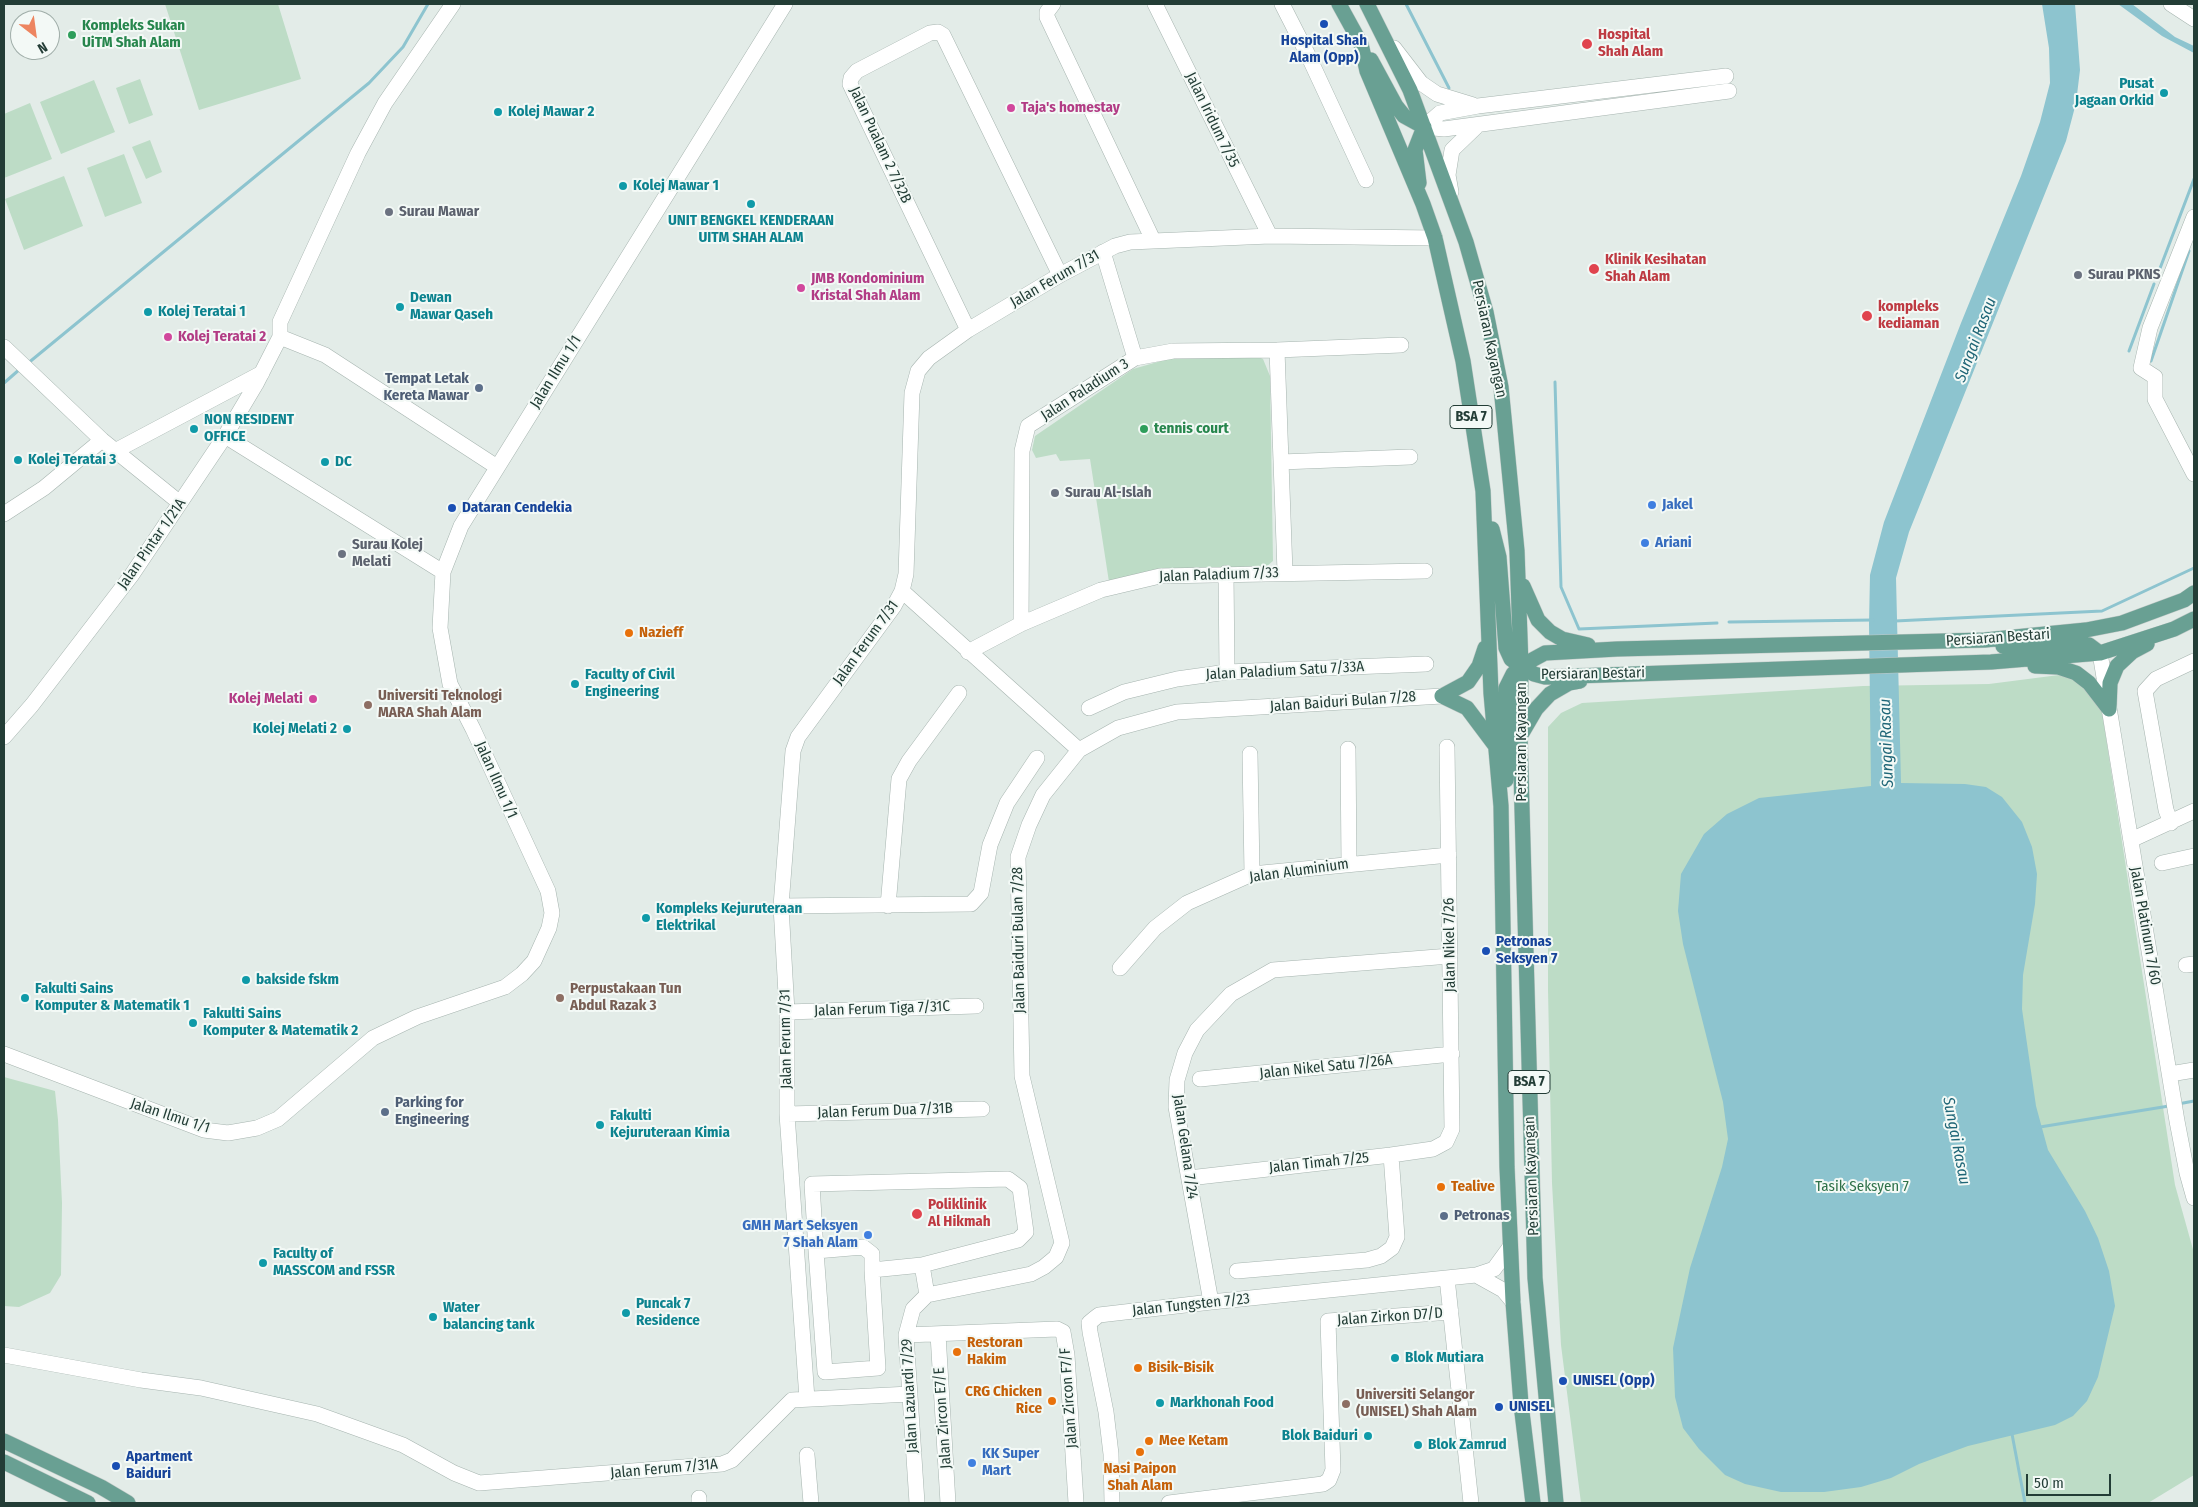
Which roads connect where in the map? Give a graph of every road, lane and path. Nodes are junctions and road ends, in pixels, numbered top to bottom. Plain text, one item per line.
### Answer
1 (452, 4) edge
2 (785, 4) edge
3 (1155, 4) edge
4 (1282, 4) edge
5 (1339, 4) edge
6 (1367, 4) edge
7 (2171, 4) edge
8 (1050, 10) edge
9 (2194, 19) edge
10 (1381, 30) junction
11 (1361, 44) junction
12 (1478, 106) junction
13 (1480, 124) junction
14 (1424, 127) junction
15 (1366, 180) dead end
16 (1423, 204) junction
17 (1454, 208) junction
18 (2194, 217) edge
19 (1270, 236) junction
20 (1435, 238) junction
21 (1153, 240) junction
22 (1103, 252) junction
23 (1060, 275) junction
24 (968, 330) junction
25 (280, 337) junction
26 (1401, 345) dead end
27 (1277, 350) junction
28 (7, 351) edge
29 (1135, 358) junction
30 (262, 373) junction
31 (226, 436) junction
32 (102, 440) junction
33 (115, 451) junction
34 (1410, 457) dead end
35 (1281, 462) junction
36 (497, 468) junction
37 (2194, 474) edge
38 (1483, 491) junction
39 (180, 503) junction
40 (4, 514) edge
41 (1426, 571) dead end
42 (443, 572) junction
43 (1285, 572) junction
44 (1226, 573) junction
45 (1518, 573) junction
46 (902, 591) junction
47 (2194, 593) edge
48 (2194, 619) edge
49 (1021, 624) junction
50 (2174, 629) junction
51 (1488, 635) junction
52 (1974, 641) junction
53 (1617, 648) junction
54 (968, 652) junction
55 (2100, 653) junction
56 (2194, 661) edge
57 (1991, 662) junction
58 (1426, 664) dead end
59 (1522, 666) junction
60 (1227, 672) junction
61 (1654, 673) junction
62 (959, 693) dead end
63 (1442, 696) junction
64 (1089, 708) dead end
65 (2109, 709) junction
66 (1520, 736) junction
67 (4, 737) edge
68 (1494, 744) junction
69 (1447, 747) dead end
70 (1348, 749) dead end
71 (1079, 750) junction
72 (1250, 754) dead end
73 (1037, 758) dead end
74 (1501, 806) junction
75 (2194, 811) edge
76 (2171, 823) junction
77 (2131, 840) junction
78 (1449, 855) junction
79 (2194, 856) edge
80 (2162, 863) dead end
81 (1349, 864) junction
82 (1252, 874) junction
83 (781, 906) junction
84 (888, 906) junction
85 (1450, 956) junction
86 (1120, 968) dead end
87 (976, 1006) dead end
88 (786, 1012) junction
89 (4, 1054) edge
90 (1452, 1054) junction
91 (2194, 1070) edge
92 (2170, 1074) junction
93 (1200, 1079) dead end
94 (982, 1109) dead end
95 (787, 1114) junction
96 (1446, 1142) joint
97 (1391, 1155) junction
98 (1189, 1178) junction
99 (2194, 1198) edge
100 (1510, 1247) junction
101 (816, 1251) junction
102 (922, 1265) junction
103 (872, 1270) junction
104 (1237, 1271) dead end
105 (1476, 1275) junction
106 (1447, 1278) junction
107 (927, 1295) junction
108 (1211, 1302) junction
109 (1513, 1302) junction
110 (1451, 1312) junction
111 (938, 1334) junction
112 (906, 1335) junction
113 (1095, 1351) junction
114 (4, 1355) edge
115 (1067, 1355) junction
116 (910, 1394) junction
117 (807, 1399) junction
118 (4, 1441) edge
119 (807, 1455) dead end
120 (4, 1462) edge
121 (88, 1503) edge
122 (128, 1503) edge
123 (811, 1503) edge
124 (917, 1503) edge
125 (948, 1503) edge
126 (1076, 1503) edge
127 (1112, 1503) edge
128 (1169, 1503) edge
129 (1471, 1503) edge
130 (1533, 1503) edge
131 (1556, 1503) edge

1 - 25 street, Jalan Pintar 1/21A
2 - 36 street, Jalan Ilmu 1/1
3 - 19 street, Jalan Iridum 7/35
4 - 15 street
5 - 11 main road, Persiaran Kayangan / BSA 7
6 - 10 main road, Persiaran Kayangan / BSA 7
7 - 9 street
8 - 21 street
10 - 12 street
10 - 14 main road, Persiaran Kayangan / BSA 7
11 - 14 main road
11 - 16 main road, Persiaran Kayangan / BSA 7
12 - 13 street
12 - 14 street
13 - 14 street
13 - 17 street
14 - 16 main road
14 - 17 main road, Persiaran Kayangan / BSA 7
16 - 20 main road, Persiaran Kayangan / BSA 7
17 - 45 main road, Persiaran Kayangan / BSA 7
18 - 37 street
19 - 20 street, Jalan Ferum 7/31
19 - 21 street, Jalan Ferum 7/31
20 - 38 main road, Persiaran Kayangan / BSA 7
21 - 22 street, Jalan Ferum 7/31
22 - 23 street, Jalan Ferum 7/31
22 - 29 street
23 - 24 street, Jalan Ferum 7/31
23 - 24 street, Jalan Pualam 2 7/32B
24 - 46 street, Jalan Ferum 7/31
25 - 30 street, Jalan Pintar 1/21A
25 - 36 street
26 - 27 street, Jalan Paladium 3
27 - 29 street, Jalan Paladium 3
27 - 35 street
28 - 32 street
29 - 49 street, Jalan Paladium 3
30 - 31 street, Jalan Pintar 1/21A
30 - 33 street
31 - 39 street, Jalan Pintar 1/21A
31 - 42 street
32 - 33 street
32 - 40 street
33 - 39 street
34 - 35 street
35 - 43 street
36 - 42 street, Jalan Ilmu 1/1
38 - 51 main road, Persiaran Kayangan / BSA 7
38 - 59 main road
39 - 67 street, Jalan Pintar 1/21A
41 - 43 street, Jalan Paladium 7/33
42 - 89 street, Jalan Ilmu 1/1
43 - 44 street, Jalan Paladium 7/33
44 - 49 street, Jalan Paladium 7/33
44 - 60 street
45 - 53 main road
45 - 59 main road, Persiaran Kayangan / BSA 7
46 - 54 street
46 - 83 street, Jalan Ferum 7/31
47 - 52 main road, Persiaran Bestari
48 - 50 main road, Persiaran Bestari
49 - 54 street, Jalan Paladium 7/33
50 - 55 main road, Persiaran Bestari
50 - 65 main road
51 - 63 main road
51 - 68 main road, Persiaran Kayangan / BSA 7
52 - 53 main road, Persiaran Bestari
52 - 55 main road
53 - 59 main road, Persiaran Bestari
54 - 71 street
55 - 57 main road, Persiaran Bestari
55 - 65 street, Jalan Platinum 7/60
56 - 76 street
57 - 61 main road, Persiaran Bestari
57 - 65 main road
58 - 60 street, Jalan Paladium Satu 7/33A
59 - 61 main road, Persiaran Bestari
59 - 66 main road, Persiaran Kayangan / BSA 7
59 - 74 main road
60 - 64 street, Jalan Paladium Satu 7/33A
61 - 66 main road
62 - 84 street
63 - 68 main road
63 - 71 street, Jalan Baiduri Bulan 7/28
65 - 77 street, Jalan Platinum 7/60
66 - 131 main road, Persiaran Kayangan / BSA 7
68 - 74 main road, Persiaran Kayangan / BSA 7
69 - 78 street, Jalan Nikel 7/26
70 - 81 street
71 - 107 street, Jalan Baiduri Bulan 7/28
72 - 82 street
73 - 84 street
74 - 100 main road, Persiaran Kayangan / BSA 7
75 - 76 street
76 - 77 street
77 - 92 street, Jalan Platinum 7/60
78 - 81 street, Jalan Aluminium
78 - 85 street, Jalan Nikel 7/26
79 - 80 street
81 - 82 street, Jalan Aluminium
82 - 86 street, Jalan Aluminium
83 - 84 street
83 - 88 street, Jalan Ferum 7/31
85 - 90 street, Jalan Nikel 7/26
85 - 98 street, Jalan Gelana 7/24
87 - 88 street, Jalan Ferum Tiga 7/31C
88 - 95 street, Jalan Ferum 7/31
90 - 93 street, Jalan Nikel Satu 7/26A
90 - 96 street, Jalan Nikel 7/26
91 - 92 street
92 - 99 street, Jalan Platinum 7/60
94 - 95 street, Jalan Ferum Dua 7/31B
95 - 117 street, Jalan Ferum 7/31
96 - 97 street, Jalan Timah 7/25
97 - 98 street, Jalan Timah 7/25
97 - 104 street
98 - 108 street, Jalan Gelana 7/24
100 - 105 street
100 - 109 main road, Persiaran Kayangan / BSA 7
101 - 102 street
101 - 103 street
101 - 103 street
102 - 103 street
102 - 107 street
105 - 106 street, Jalan Tungsten 7/23
105 - 109 street
106 - 108 street, Jalan Tungsten 7/23
106 - 110 street
107 - 112 street, Jalan Lazuardi 7/29
108 - 113 street, Jalan Tungsten 7/23
109 - 130 main road, Persiaran Kayangan / BSA 7
110 - 128 street, Jalan Zirkon D7/D
110 - 129 street
111 - 112 street, Jalan Zircon F7/F
111 - 115 street, Jalan Zircon F7/F
111 - 125 street, Jalan Zircon E7/E
112 - 116 street, Jalan Lazuardi 7/29
113 - 115 street
113 - 127 street, Jalan Tungsten 7/23
114 - 117 street, Jalan Ferum 7/31A
115 - 126 street, Jalan Zircon F7/F
116 - 117 street, Jalan Ferum 7/31A
116 - 124 street, Jalan Lazuardi 7/29
118 - 122 main road
119 - 123 street
120 - 121 main road

